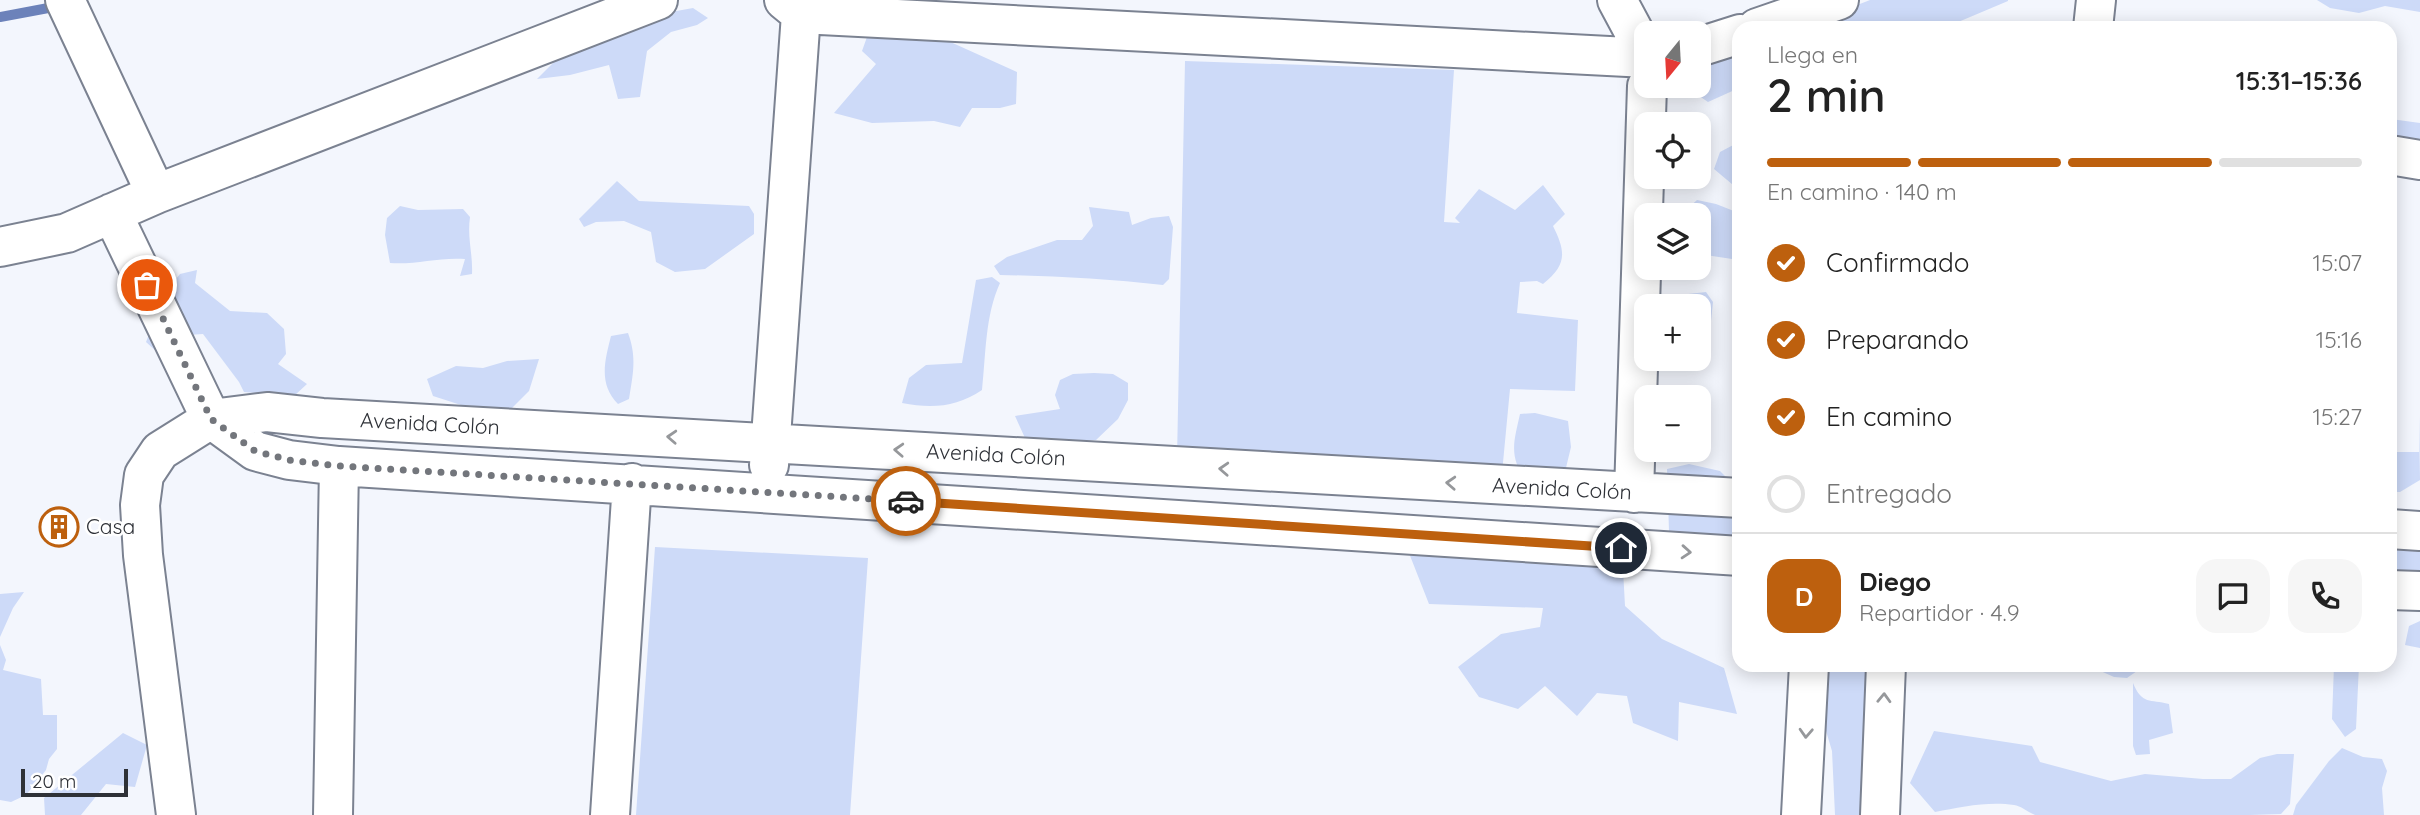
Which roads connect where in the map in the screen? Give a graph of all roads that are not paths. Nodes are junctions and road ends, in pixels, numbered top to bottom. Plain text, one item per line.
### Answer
1 (65, 0) edge
2 (658, 0) edge
3 (1617, 0) edge
4 (1839, 0) edge
5 (2096, 0) edge
6 (793, 7) edge
7 (1778, 21) edge
8 (2094, 21) edge
9 (1634, 32) edge
10 (1732, 37) edge
11 (1712, 43) edge
12 (1634, 56) edge
13 (1647, 98) edge
14 (2397, 156) edge
15 (2420, 160) edge
16 (156, 194) junction
17 (112, 213) junction
18 (0, 247) edge
19 (211, 419) junction
20 (771, 442) junction
21 (339, 466) junction
22 (632, 483) junction
23 (767, 492) junction
24 (1634, 493) junction
25 (1732, 498) edge
26 (2397, 529) edge
27 (2420, 531) edge
28 (1732, 555) edge
29 (2397, 590) edge
30 (2420, 591) edge
31 (1809, 672) edge
32 (1886, 672) edge
33 (176, 815) edge
34 (333, 815) edge
35 (610, 815) edge
36 (1801, 815) edge
37 (1880, 815) edge

1 - 16 street
2 - 16 street
3 - 9 street
4 - 7 street
5 - 8 street
6 - 12 street
6 - 20 street
10 - 11 street
13 - 24 street
14 - 15 street
16 - 17 street
17 - 18 street
17 - 19 street
20 -> 19 street, Avenida Colón
19 - 21 street
19 - 33 street
20 - 23 street
24 -> 20 street, Avenida Colón
21 - 22 street
21 - 34 street
22 - 23 street
22 - 35 street
23 -> 28 street
24 - 25 street, Avenida Colón
26 - 27 street
29 - 30 street
31 -> 36 street
37 -> 32 street

